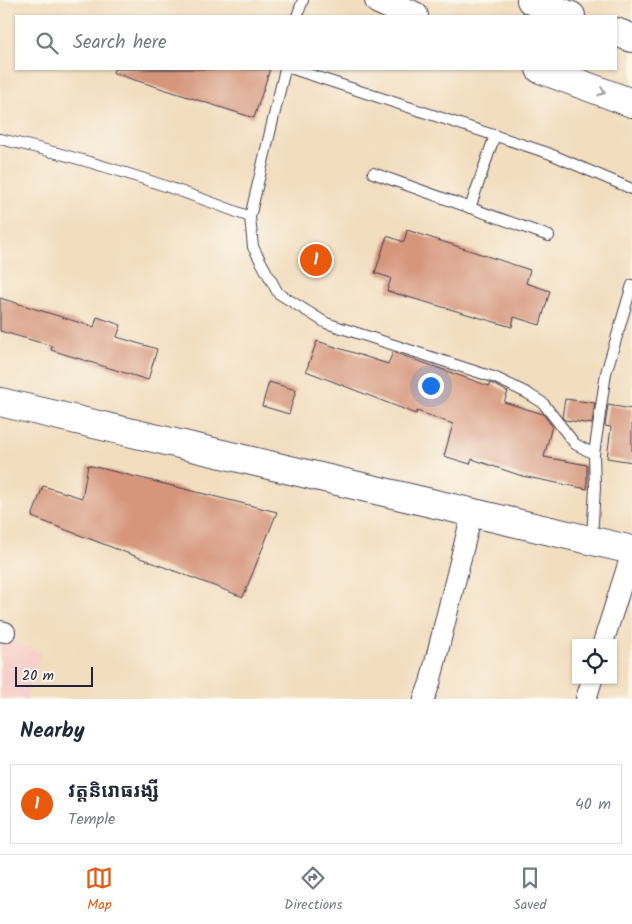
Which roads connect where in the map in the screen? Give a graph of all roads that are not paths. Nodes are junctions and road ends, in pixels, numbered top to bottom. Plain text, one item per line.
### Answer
1 (303, 0) edge
2 (378, 0) edge
3 (531, 0) edge
4 (297, 15) edge
5 (412, 15) edge
6 (568, 15) edge
7 (617, 32) edge
8 (632, 38) edge
9 (285, 70) edge
10 (296, 70) edge
11 (543, 70) edge
12 (632, 103) edge
13 (495, 135) junction
14 (0, 139) edge
15 (373, 173) dead end
16 (632, 189) edge
17 (470, 208) junction
18 (250, 217) junction
19 (549, 236) dead end
20 (632, 284) edge
21 (621, 327) junction
22 (632, 330) edge
23 (0, 402) edge
24 (594, 454) junction
25 (472, 513) junction
26 (592, 541) junction
27 (632, 551) edge
28 (605, 639) edge
29 (591, 684) edge
30 (424, 699) edge
31 (586, 699) edge

1 - 4 lane
2 - 5 main road
3 - 6 main road
7 - 8 main road
9 - 18 lane
10 - 13 lane
11 -> 12 main road
13 - 16 lane
13 - 17 lane
14 - 18 lane
15 - 17 lane
17 - 19 lane
18 - 24 lane
20 - 21 lane
21 - 22 lane
21 - 24 lane
23 - 25 main road
24 - 26 lane
25 - 26 main road
25 - 30 street
26 - 27 main road
27 - 28 street
29 - 31 street

